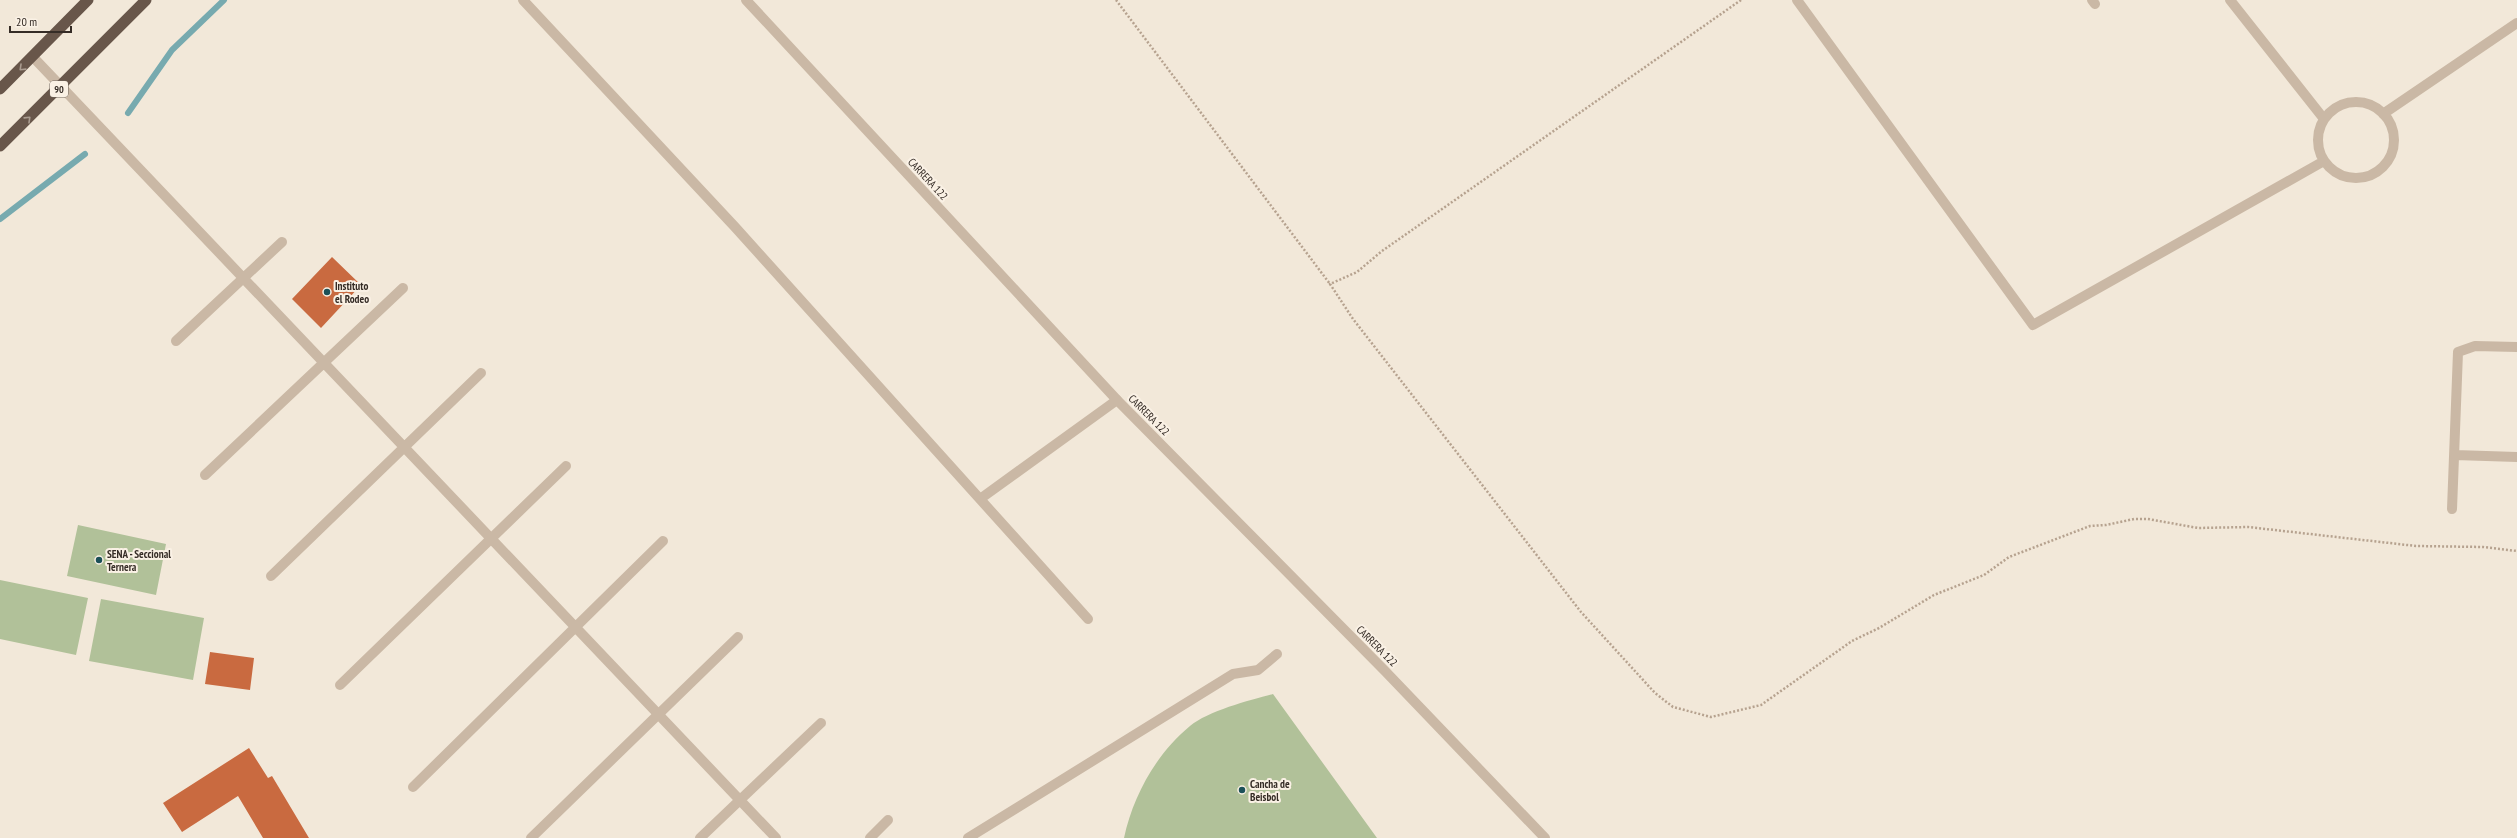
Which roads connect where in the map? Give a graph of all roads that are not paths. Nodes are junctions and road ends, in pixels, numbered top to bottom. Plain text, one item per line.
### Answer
1 (88, 0) edge
2 (146, 0) edge
3 (523, 0) edge
4 (746, 0) edge
5 (1797, 0) edge
6 (2230, 0) edge
7 (2517, 23) edge
8 (33, 57) junction
9 (61, 87) junction
10 (0, 89) edge
11 (2383, 114) junction
12 (2324, 119) junction
13 (0, 146) edge
14 (2324, 161) junction
15 (282, 242) dead end
16 (244, 278) junction
17 (403, 288) dead end
18 (176, 341) dead end
19 (2517, 347) edge
20 (324, 363) junction
21 (481, 373) dead end
22 (1117, 400) junction
23 (403, 446) junction
24 (2455, 455) junction
25 (2517, 457) edge
26 (566, 466) dead end
27 (205, 475) dead end
28 (980, 499) junction
29 (2452, 509) dead end
30 (490, 538) junction
31 (663, 541) dead end
32 (271, 576) dead end
33 (1088, 619) dead end
34 (577, 628) junction
35 (738, 637) dead end
36 (1277, 654) dead end
37 (340, 685) dead end
38 (658, 714) junction
39 (821, 723) dead end
40 (413, 787) dead end
41 (739, 799) junction
42 (888, 820) dead end
43 (531, 838) edge
44 (700, 838) edge
45 (776, 838) edge
46 (870, 838) edge
47 (968, 838) edge
48 (1545, 838) edge

1 - 8 highway
2 - 9 highway, 90
3 - 28 street
4 - 22 street, CARRERA 122
5 - 14 street
6 - 12 street
7 - 11 street
8 - 9 street
8 -> 10 highway
13 -> 9 highway, 90
9 - 16 street
11 - 12 street
11 - 14 street
12 - 14 street
15 - 16 street
16 - 18 street
16 - 20 street
17 - 20 street
19 - 24 street
20 - 23 street
20 - 27 street
21 - 23 street
22 - 28 street
22 - 48 street, CARRERA 122
23 - 30 street
23 - 32 street
24 - 25 street
24 - 29 street
26 - 30 street
28 - 33 street
30 - 34 street
30 - 37 street
31 - 34 street
34 - 38 street
34 - 40 street
35 - 38 street
36 - 47 street
38 - 41 street
38 - 43 street
39 - 41 street
41 - 44 street
41 - 45 street
42 - 46 street

